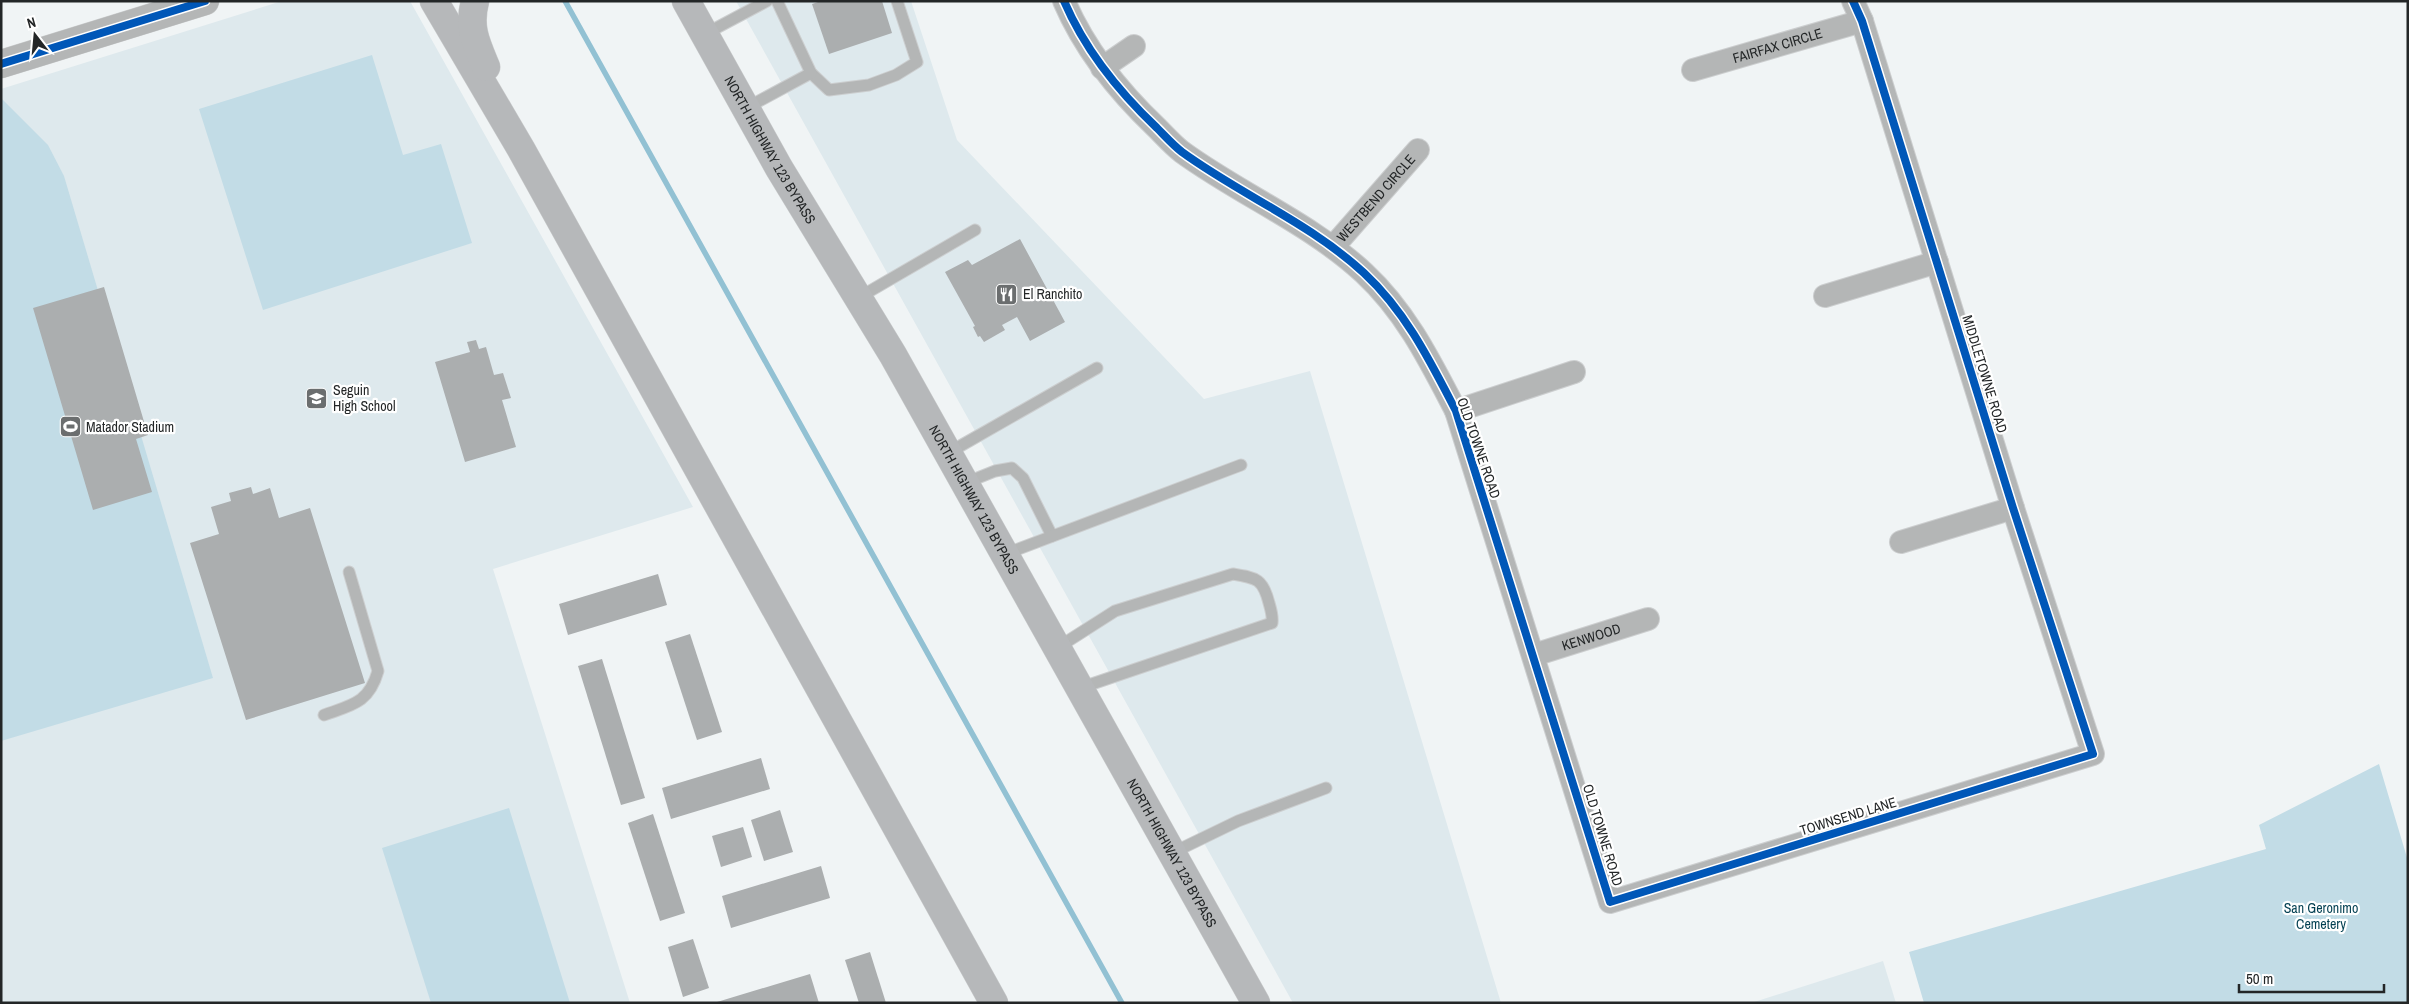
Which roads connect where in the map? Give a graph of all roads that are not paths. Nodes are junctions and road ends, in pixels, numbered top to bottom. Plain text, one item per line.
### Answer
1 (205, 1) edge
2 (434, 1) edge
3 (475, 1) edge
4 (767, 1) edge
5 (777, 1) edge
6 (897, 1) edge
7 (1064, 1) edge
8 (686, 2) edge
9 (1858, 11) edge
10 (705, 34) junction
11 (1134, 46) dead end
12 (1, 64) edge
13 (1102, 68) junction
14 (1693, 70) dead end
15 (811, 73) junction
16 (746, 108) junction
17 (521, 150) junction
18 (1418, 150) dead end
19 (975, 230) dead end
20 (1333, 247) junction
21 (1937, 262) junction
22 (1825, 296) dead end
23 (858, 298) junction
24 (1097, 368) dead end
25 (1574, 372) dead end
26 (1456, 411) junction
27 (948, 453) junction
28 (1241, 465) dead end
29 (965, 483) junction
30 (2012, 508) junction
31 (1052, 536) junction
32 (1901, 542) dead end
33 (1005, 554) junction
34 (349, 572) dead end
35 (1648, 619) dead end
36 (1057, 648) junction
37 (1534, 655) junction
38 (1080, 688) junction
39 (324, 715) dead end
40 (2093, 754) joint
41 (1326, 788) dead end
42 (1172, 853) junction
43 (1610, 902) joint
44 (994, 1003) edge
45 (1256, 1003) edge

1 - 12 street
2 - 17 main road
3 - 17 main road
4 - 10 lane
5 - 15 lane
6 - 15 lane
7 - 13 street, OLD TOWNE ROAD
8 - 10 main road, NORTH HIGHWAY 123 BYPASS
9 - 14 street, FAIRFAX CIRCLE
9 - 21 street, MIDDLETOWNE ROAD
10 - 16 main road, NORTH HIGHWAY 123 BYPASS
11 - 13 street
13 - 20 street, OLD TOWNE ROAD
15 - 16 lane
16 - 23 main road, NORTH HIGHWAY 123 BYPASS
17 - 44 main road
18 - 20 street, WESTBEND CIRCLE
19 - 23 lane
20 - 26 street, OLD TOWNE ROAD
21 - 22 street
21 - 30 street, MIDDLETOWNE ROAD
23 - 27 main road, NORTH HIGHWAY 123 BYPASS
24 - 27 lane
25 - 26 street
26 - 37 street, OLD TOWNE ROAD
27 - 29 main road, NORTH HIGHWAY 123 BYPASS
28 - 31 lane
29 - 31 lane
29 - 33 main road, NORTH HIGHWAY 123 BYPASS
30 - 32 street
30 - 40 street, MIDDLETOWNE ROAD
31 - 33 lane
33 - 36 main road, NORTH HIGHWAY 123 BYPASS
34 - 39 lane
35 - 37 street, KENWOOD
36 - 38 main road, NORTH HIGHWAY 123 BYPASS
36 - 38 lane
37 - 43 street, OLD TOWNE ROAD
38 - 42 main road, NORTH HIGHWAY 123 BYPASS
40 - 43 street, TOWNSEND LANE
41 - 42 lane
42 - 45 main road, NORTH HIGHWAY 123 BYPASS

